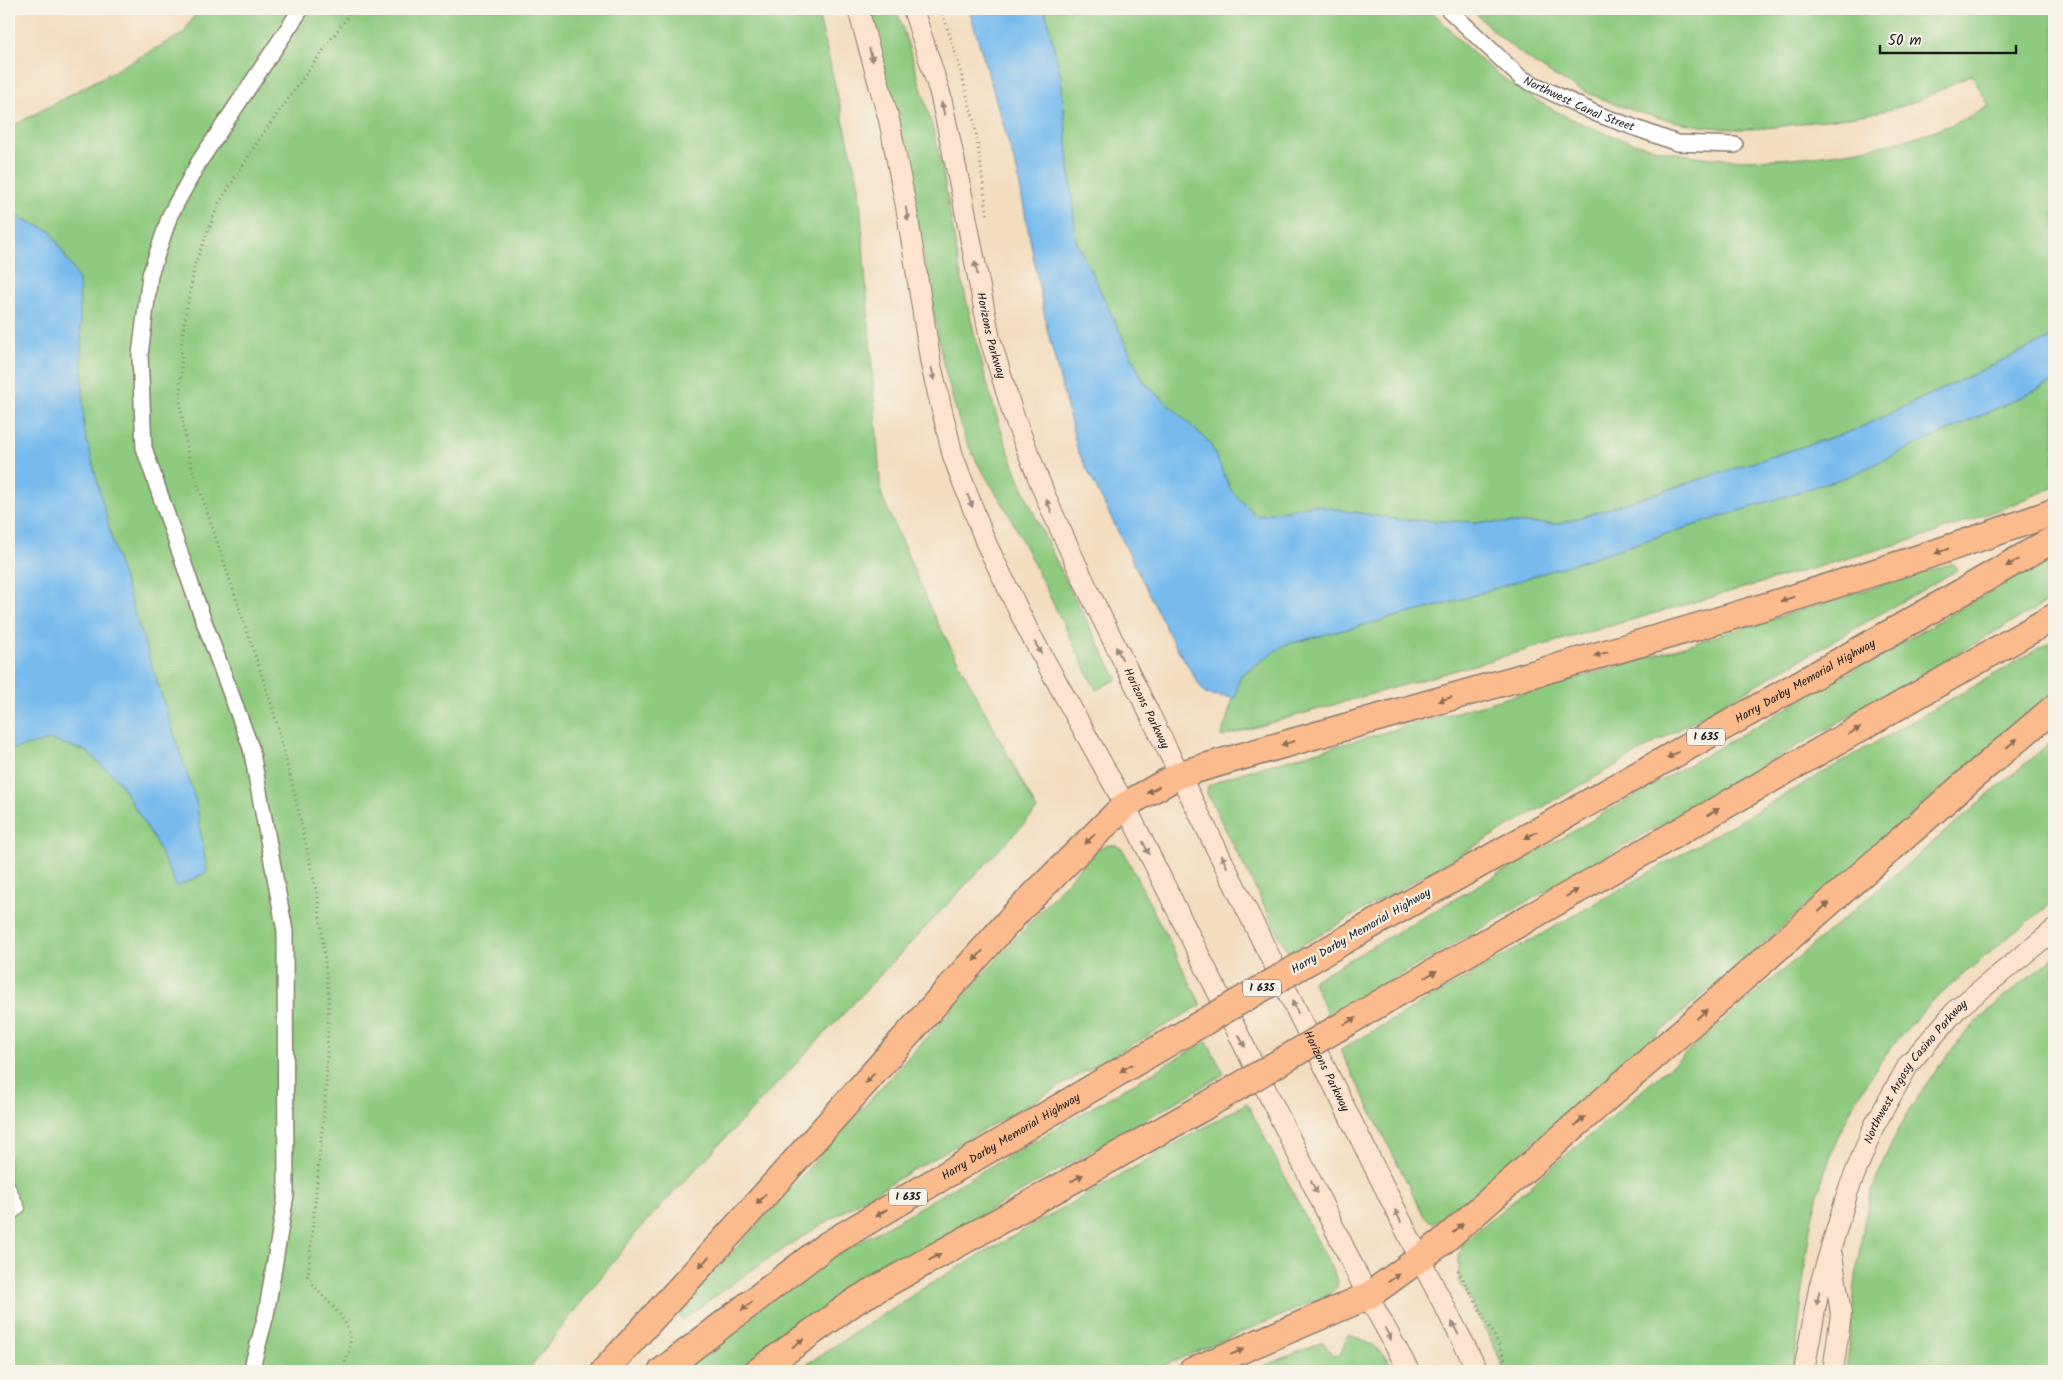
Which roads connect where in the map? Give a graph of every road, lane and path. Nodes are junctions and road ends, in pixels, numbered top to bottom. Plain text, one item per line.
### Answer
1 (302, 9) edge
2 (353, 9) edge
3 (858, 9) edge
4 (913, 9) edge
5 (941, 9) edge
6 (1448, 9) edge
7 (1735, 145) dead end
8 (988, 220) dead end
9 (2054, 512) edge
10 (2054, 539) edge
11 (2054, 617) edge
12 (2054, 708) edge
13 (1181, 774) junction
14 (1125, 805) junction
15 (2054, 930) edge
16 (9, 1183) edge
17 (9, 1219) edge
18 (1831, 1251) junction
19 (1420, 1259) junction
20 (1458, 1270) dead end
21 (1368, 1296) junction
22 (251, 1371) edge
23 (341, 1371) edge
24 (604, 1371) edge
25 (662, 1371) edge
26 (758, 1371) edge
27 (1192, 1371) edge
28 (1409, 1371) edge
29 (1478, 1371) edge
30 (1510, 1371) edge
31 (1804, 1371) edge
32 (1833, 1371) edge

1 - 22 street
2 - 23 path
3 -> 14 main road
13 -> 4 main road, Horizons Parkway
5 - 8 path
6 - 7 street, Northwest Canal Street
9 -> 13 highway
10 -> 25 highway, Harry Darby Memorial Highway / I 635, bridge
26 -> 11 highway, bridge
19 -> 12 highway
13 -> 14 highway
19 -> 13 main road, Horizons Parkway
14 -> 21 main road
14 -> 24 highway
15 - 18 main road, Northwest Argosy Casino Parkway
16 - 17 lane
18 -> 31 main road, Northwest Argosy Casino Parkway
18 - 32 main road, Northwest Argosy Casino Parkway
21 -> 19 highway
29 -> 19 main road, Horizons Parkway
20 - 30 path
27 -> 21 highway
21 -> 28 main road

